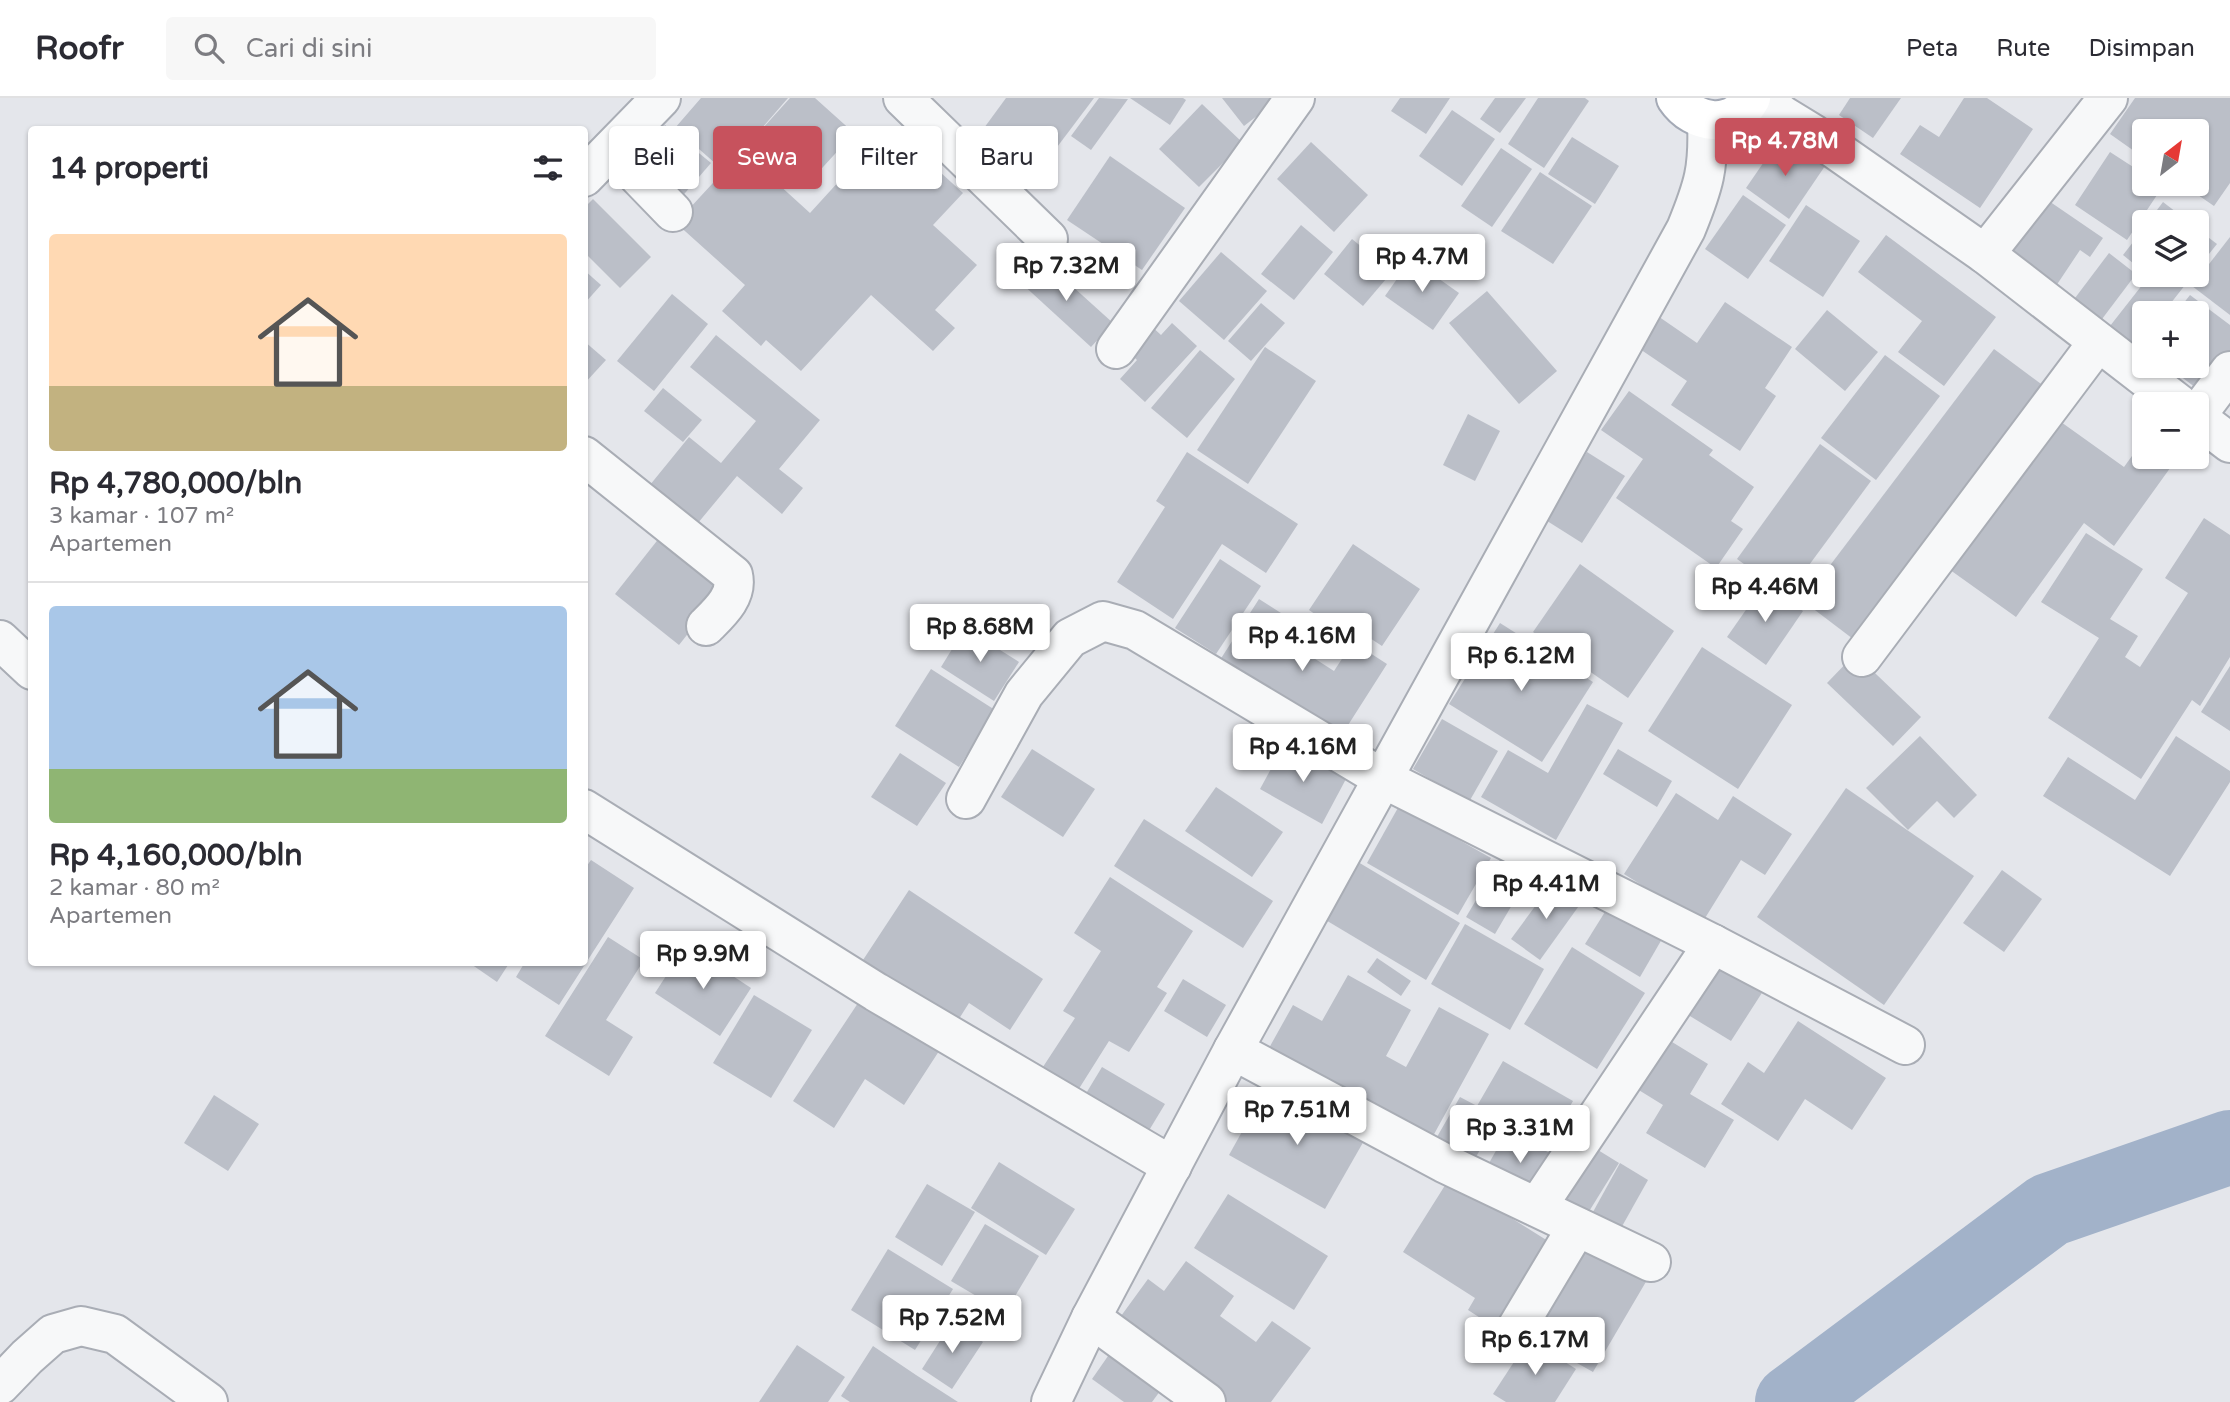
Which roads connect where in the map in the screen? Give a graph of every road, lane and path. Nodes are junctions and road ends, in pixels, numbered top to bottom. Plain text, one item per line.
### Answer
1 (661, 98) edge
2 (903, 98) edge
3 (1295, 98) edge
4 (1676, 98) edge
5 (1751, 98) edge
6 (1762, 98) edge
7 (2108, 98) edge
8 (1707, 121) junction
9 (634, 126) edge
10 (609, 152) edge
11 (588, 173) edge
12 (651, 189) edge
13 (673, 212) dead end
14 (1048, 239) dead end
15 (1985, 254) junction
16 (2098, 342) junction
17 (1116, 349) dead end
18 (2230, 371) edge
19 (2163, 392) edge
20 (2209, 399) edge
21 (2209, 426) edge
22 (2230, 443) edge
23 (588, 459) edge
24 (706, 626) dead end
25 (0, 640) edge
26 (1862, 657) dead end
27 (28, 666) edge
28 (1382, 778) junction
29 (966, 799) dead end
30 (588, 812) edge
31 (1713, 944) junction
32 (1905, 1045) dead end
33 (1233, 1050) junction
34 (1172, 1166) junction
35 (1537, 1207) junction
36 (1577, 1227) junction
37 (1651, 1262) dead end
38 (1090, 1318) junction
39 (1510, 1339) dead end
40 (0, 1385) edge
41 (208, 1402) edge
42 (1051, 1402) edge
43 (1206, 1402) edge

1 - 9 street
2 - 14 street
3 - 17 street
4 - 8 main road
5 - 8 main road
6 - 15 street
7 - 15 street
8 - 28 street
10 - 11 street
12 - 13 street
15 - 16 street
16 - 19 street
16 - 26 street
18 - 20 street
21 - 22 street
23 - 24 street
25 - 27 street
28 - 29 street
28 - 31 street
28 - 33 street
30 - 34 street
31 - 32 street
31 - 35 street
33 - 34 street
33 - 35 street
34 - 38 street
35 - 36 street
36 - 37 street
36 - 39 street
38 - 42 street
38 - 43 street
40 - 41 street

